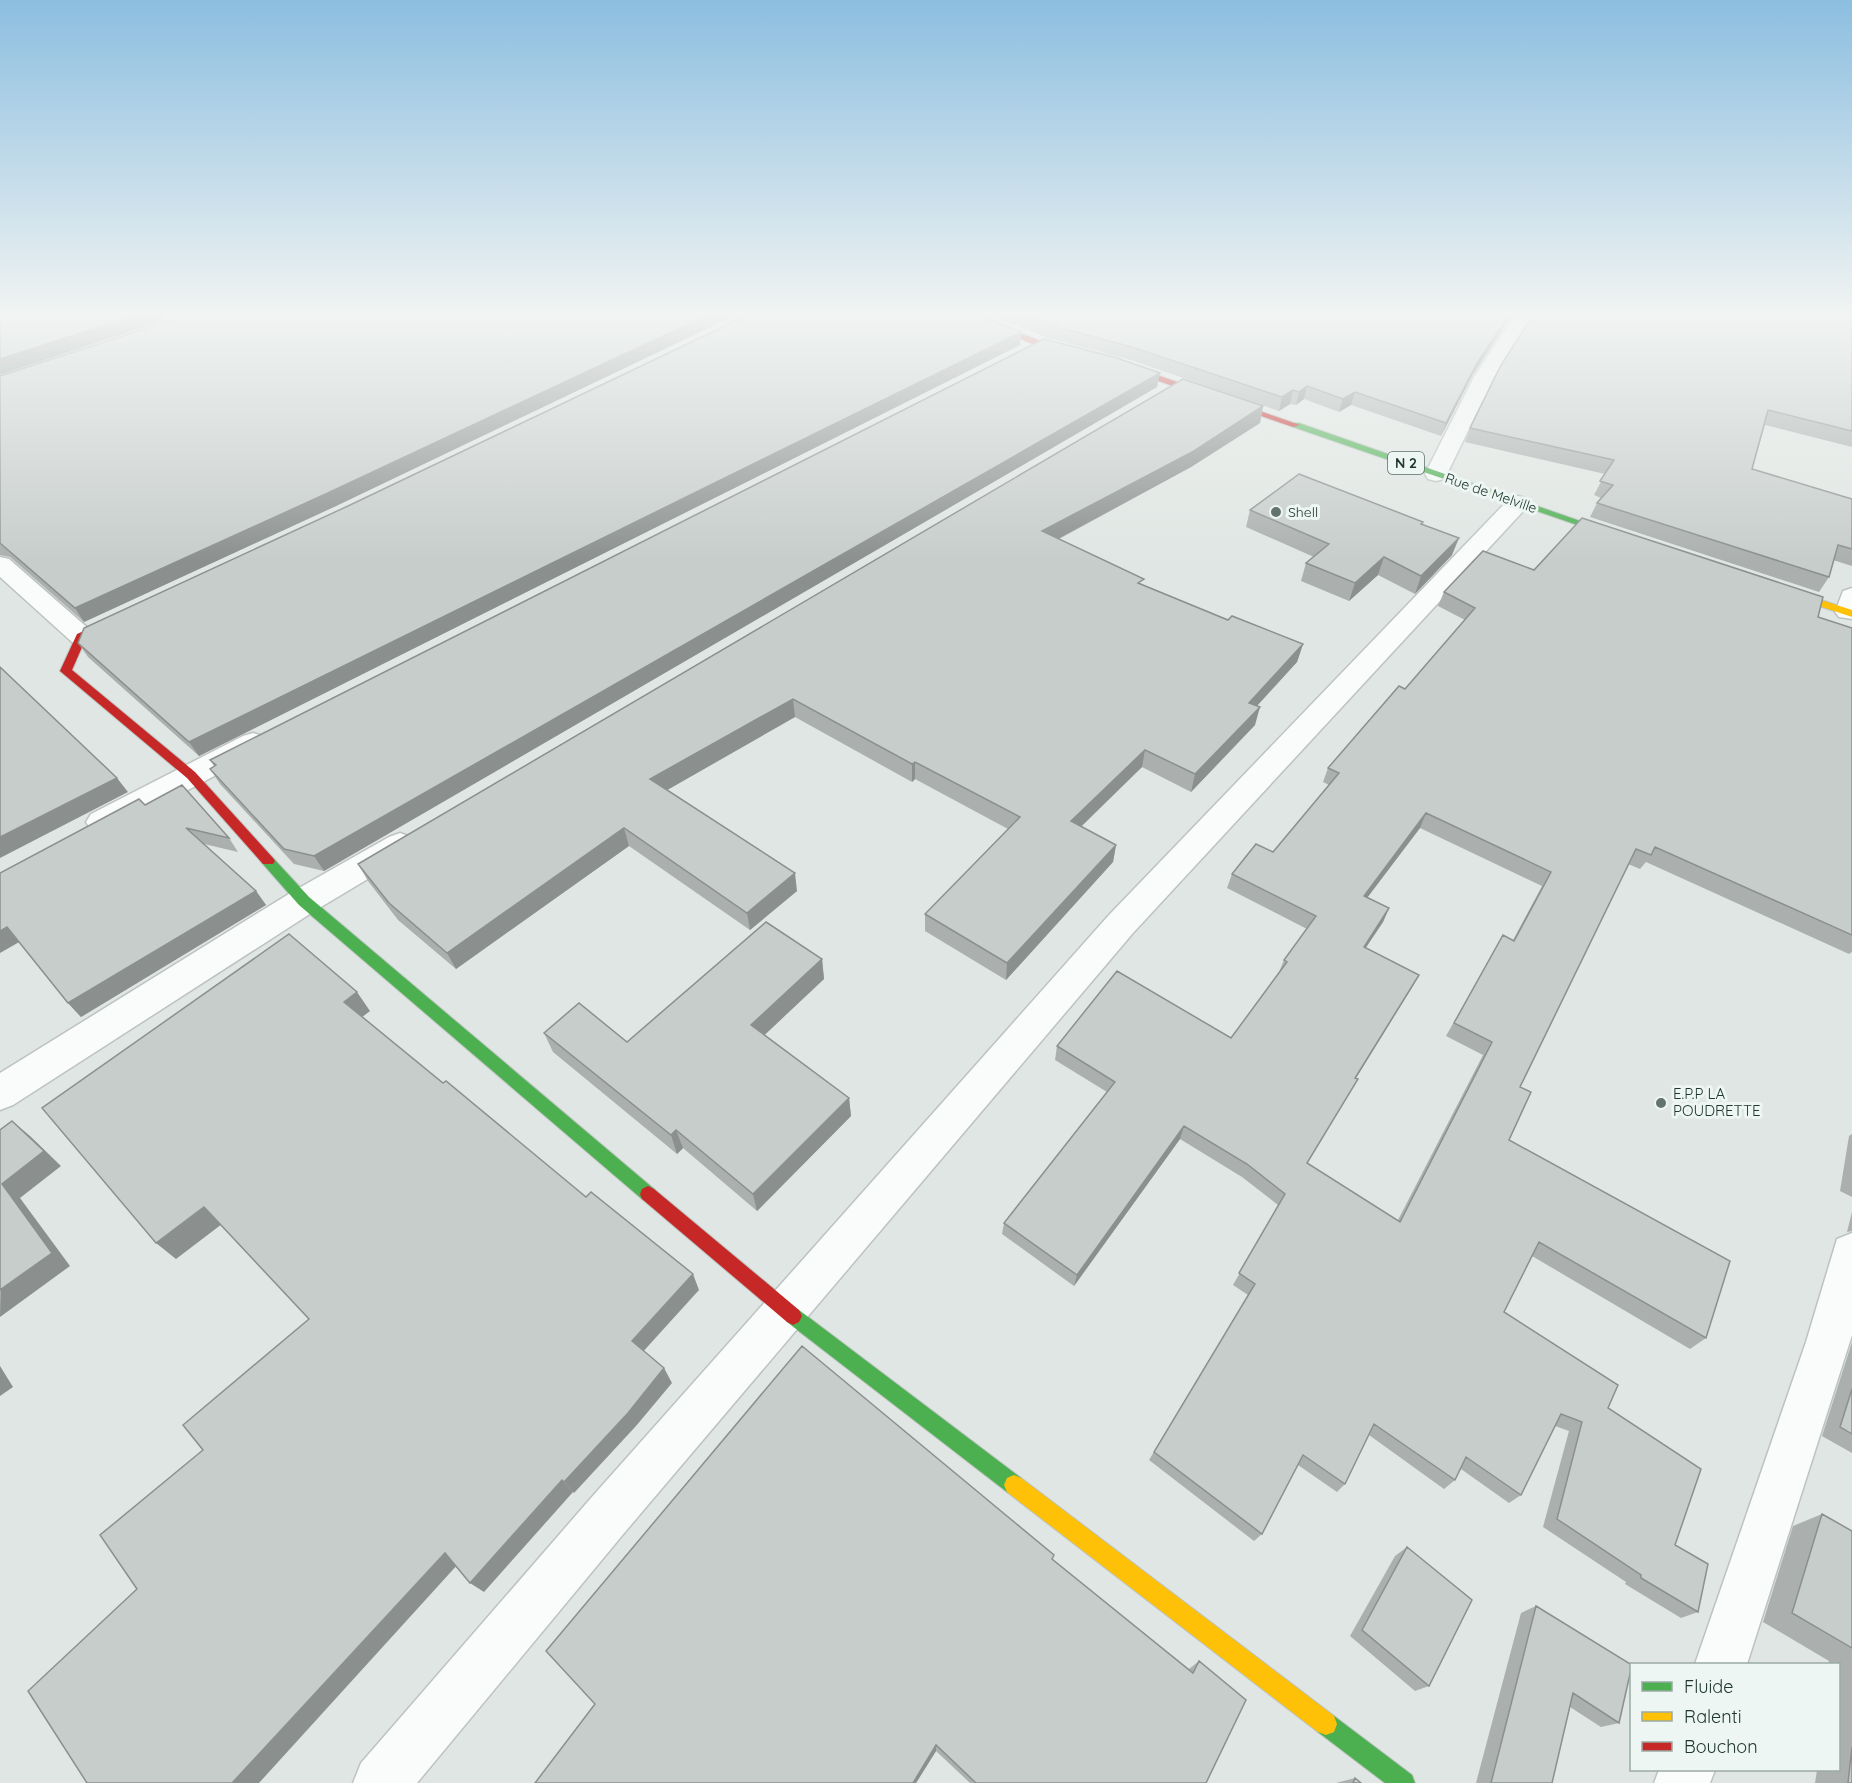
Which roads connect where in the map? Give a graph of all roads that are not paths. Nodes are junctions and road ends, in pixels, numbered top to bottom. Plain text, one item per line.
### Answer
1 (1161, 395) edge
2 (1208, 395) edge
3 (1476, 395) edge
4 (1148, 403) edge
5 (1436, 474) junction
6 (1518, 503) junction
7 (1632, 541) edge
8 (0, 564) edge
9 (1768, 586) edge
10 (1851, 607) edge
11 (134, 612) edge
12 (81, 636) junction
13 (276, 732) edge
14 (191, 775) junction
15 (427, 829) edge
16 (85, 831) edge
17 (304, 901) junction
18 (0, 1093) edge
19 (1852, 1253) edge
20 (786, 1311) junction
21 (1722, 1663) edge
22 (381, 1783) edge
23 (1404, 1783) edge

1 - 4 street
2 - 5 street, Rue de Melville / N 2
3 - 5 street
5 - 6 street, Rue de Melville / N 2
6 - 7 street, Rue de Melville / N 2
6 - 20 street
8 - 12 street
9 - 10 street
11 - 12 street
12 - 14 street
13 - 14 street
14 - 16 street
14 - 17 street
15 - 17 street
17 - 18 street
17 - 20 street
19 - 21 street
20 - 22 street
20 - 23 street

